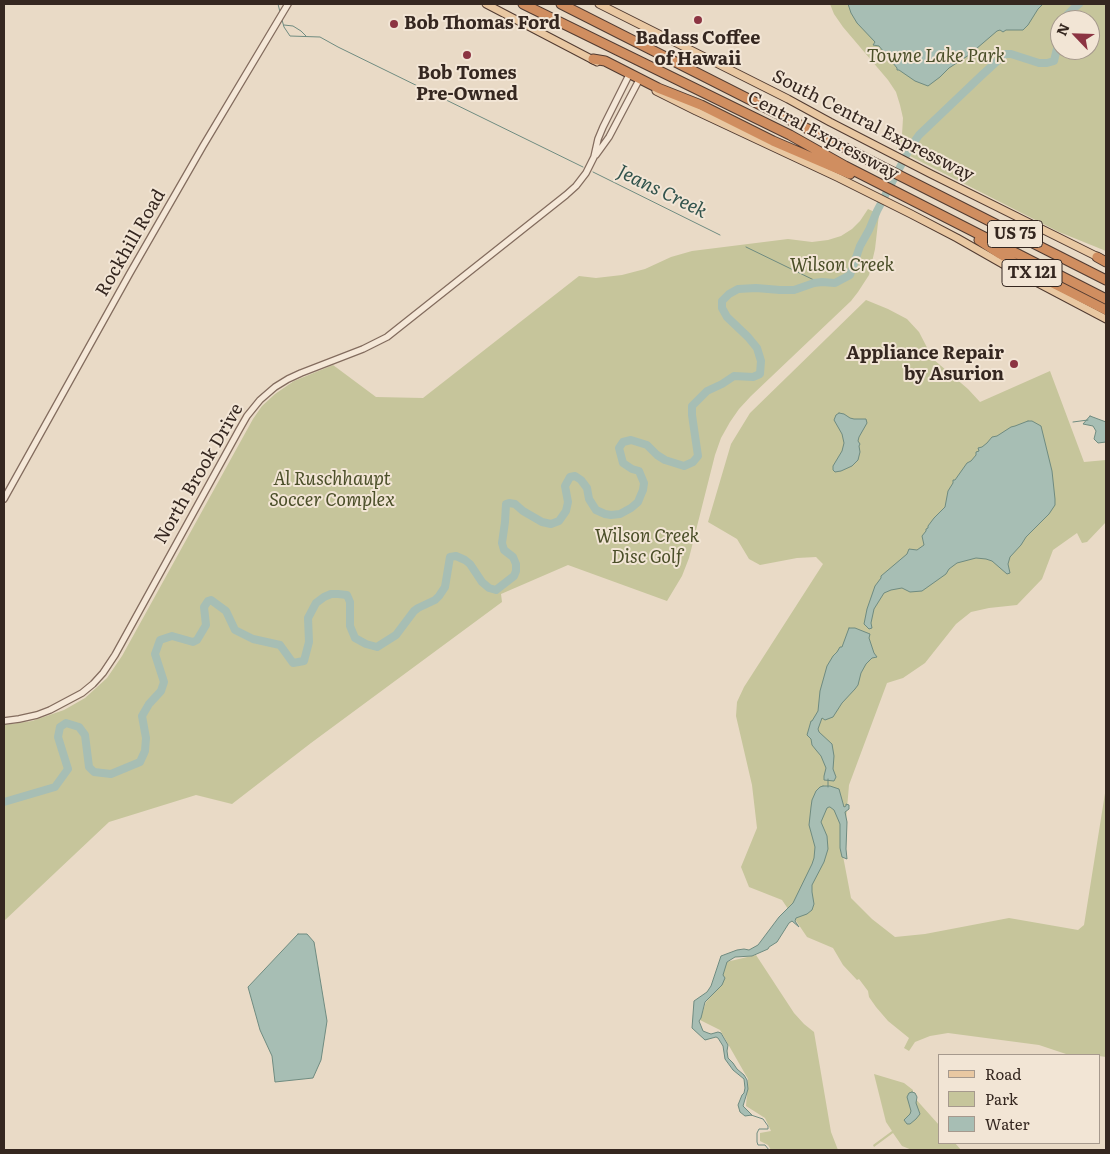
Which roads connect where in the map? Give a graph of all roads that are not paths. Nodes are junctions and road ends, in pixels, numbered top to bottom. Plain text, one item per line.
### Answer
1 (486, 4) edge
2 (523, 4) edge
3 (560, 4) edge
4 (599, 4) edge
5 (286, 6) edge
6 (593, 59) junction
7 (628, 77) junction
8 (638, 82) junction
9 (608, 116) junction
10 (618, 121) junction
11 (594, 157) junction
12 (842, 172) junction
13 (963, 227) junction
14 (1097, 257) joint
15 (1106, 262) edge
16 (1106, 280) edge
17 (1106, 299) edge
18 (1106, 310) edge
19 (1106, 319) edge
20 (4, 499) edge
21 (4, 721) edge

1 - 6 main road
2 - 12 highway, Central Expressway
3 - 16 highway, Central Expressway / US 75
4 - 14 main road, South Central Expressway / TX 121
5 - 20 street, Rockhill Road
6 - 7 main road
6 - 12 highway
7 - 8 main road
7 - 9 street, North Brook Drive
8 - 10 street, North Brook Drive
8 - 12 main road
9 - 10 street
9 - 11 street, North Brook Drive
10 - 11 street, North Brook Drive
11 - 21 street, North Brook Drive
12 - 13 highway, Central Expressway / US 75
12 - 19 main road
13 - 17 highway, Central Expressway / US 75
13 - 18 highway, TX 121
14 - 15 highway

